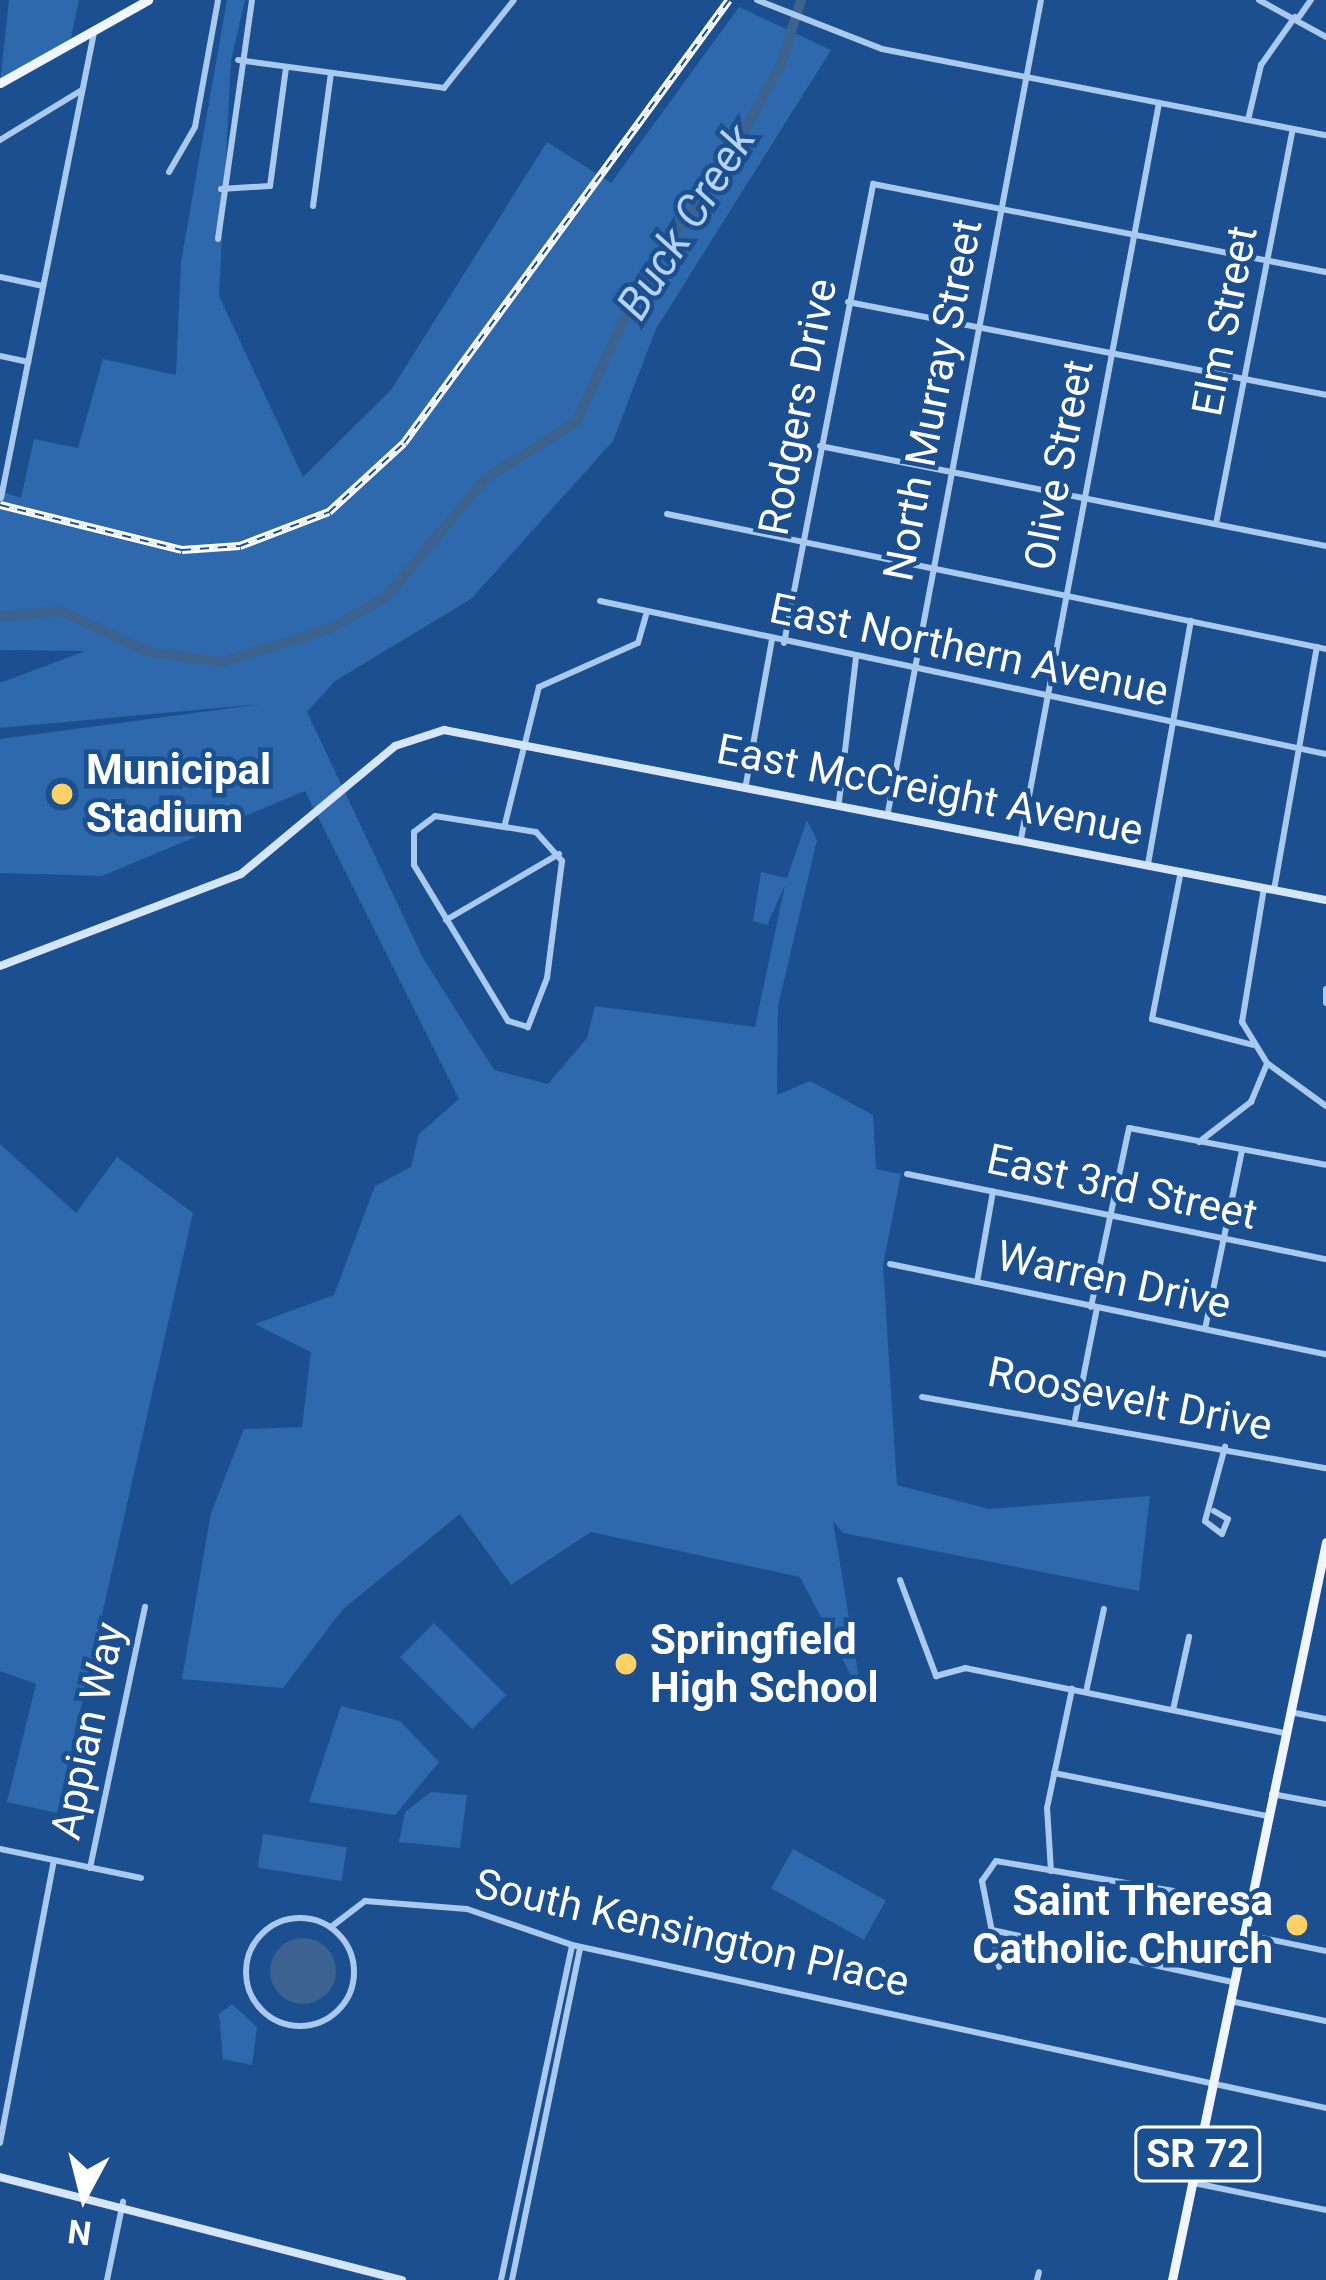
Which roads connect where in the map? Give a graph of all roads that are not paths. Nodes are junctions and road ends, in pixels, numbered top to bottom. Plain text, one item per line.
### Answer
1 (148, 0) edge
2 (218, 0) edge
3 (252, 0) edge
4 (514, 0) edge
5 (757, 0) edge
6 (1041, 0) edge
7 (1259, 0) edge
8 (1311, 0) edge
9 (1296, 17) junction
10 (95, 30) junction
11 (1326, 37) edge
12 (238, 60) junction
13 (286, 67) junction
14 (331, 73) junction
15 (1026, 77) junction
16 (0, 83) edge
17 (82, 90) junction
18 (1160, 103) junction
19 (1248, 120) junction
20 (1293, 129) junction
21 (1326, 135) edge
22 (0, 140) edge
23 (169, 172) dead end
24 (221, 189) junction
25 (313, 206) dead end
26 (1000, 208) junction
27 (1135, 235) junction
28 (218, 239) dead end
29 (1268, 261) junction
30 (1326, 272) edge
31 (0, 278) edge
32 (43, 286) junction
33 (848, 302) junction
34 (978, 326) junction
35 (1112, 353) junction
36 (0, 356) edge
37 (28, 362) junction
38 (1244, 379) junction
39 (1326, 395) edge
40 (820, 446) junction
41 (950, 472) junction
42 (1, 498) edge
43 (1082, 498) junction
44 (667, 514) dead end
45 (1216, 524) junction
46 (802, 542) junction
47 (1326, 546) edge
48 (931, 568) junction
49 (1064, 595) junction
50 (600, 601) dead end
51 (646, 615) junction
52 (1191, 621) junction
53 (772, 640) junction
54 (784, 643) junction
55 (1321, 648) edge
56 (856, 658) junction
57 (913, 669) junction
58 (1046, 696) junction
59 (1173, 722) junction
60 (522, 742) junction
61 (1298, 748) junction
62 (1326, 754) edge
63 (746, 784) junction
64 (839, 802) junction
65 (888, 812) junction
66 (505, 824) junction
67 (1021, 839) junction
68 (559, 854) junction
69 (1148, 865) junction
70 (1181, 872) junction
71 (1269, 889) junction
72 (1326, 900) edge
73 (446, 920) junction
74 (0, 967) edge
75 (1326, 989) edge
76 (1326, 1003) edge
77 (1252, 1045) junction
78 (1268, 1063) junction
79 (1326, 1106) edge
80 (1199, 1142) junction
81 (1242, 1151) junction
82 (1326, 1165) edge
83 (907, 1174) dead end
84 (992, 1191) junction
85 (1107, 1215) junction
86 (1224, 1239) junction
87 (1326, 1259) edge
88 (890, 1264) dead end
89 (976, 1283) junction
90 (1094, 1307) junction
91 (1205, 1329) junction
92 (1326, 1354) edge
93 (922, 1396) dead end
94 (1075, 1419) junction
95 (1225, 1447) junction
96 (1326, 1468) edge
97 (1214, 1511) dead end
98 (1326, 1542) edge
99 (900, 1580) dead end
100 (145, 1607) dead end
101 (1104, 1609) dead end
102 (1310, 1616) junction
103 (1326, 1620) edge
104 (1189, 1637) dead end
105 (1072, 1689) junction
106 (1086, 1692) junction
107 (1173, 1710) junction
108 (1290, 1712) junction
109 (1326, 1719) edge
110 (1285, 1733) junction
111 (1054, 1773) junction
112 (1272, 1794) junction
113 (1326, 1804) edge
114 (1268, 1816) junction
115 (0, 1850) edge
116 (54, 1861) junction
117 (90, 1868) junction
118 (1051, 1871) junction
119 (141, 1878) dead end
120 (1250, 1904) junction
121 (332, 1927) junction
122 (992, 1930) junction
123 (1243, 1934) junction
124 (576, 1946) junction
125 (1326, 1951) edge
126 (999, 1967) dead end
127 (1233, 1982) junction
128 (1229, 2001) junction
129 (1326, 2021) edge
130 (1212, 2084) junction
131 (1326, 2108) edge
132 (0, 2144) edge
133 (0, 2176) edge
134 (1192, 2183) junction
135 (123, 2202) junction
136 (1326, 2210) edge
137 (384, 2278) edge
138 (107, 2280) edge
139 (402, 2280) edge
140 (501, 2280) edge
141 (512, 2280) edge
142 (1172, 2280) edge

1 - 10 main road
2 - 23 street
3 - 12 street
4 - 14 street
5 - 15 street
6 - 15 street, North Murray Street
7 - 9 street
8 - 9 street
9 - 11 street
9 - 19 street
10 - 16 main road
10 - 17 street
12 - 13 street
12 - 24 street
13 - 14 street
13 - 24 street
14 - 25 street
15 - 18 street
15 - 26 street, North Murray Street
17 - 22 street
17 - 32 street
18 - 19 street
18 - 27 street, Olive Street
19 - 20 street
20 - 21 street
20 - 29 street, Elm Street
24 - 28 street
26 - 27 street
26 - 33 street, Rodgers Drive
26 - 34 street, North Murray Street
27 - 29 street
27 - 35 street, Olive Street
29 - 30 street
29 - 38 street, Elm Street
31 - 32 street
32 - 37 street
33 - 34 street
33 - 40 street, Rodgers Drive
34 - 35 street
34 - 41 street, North Murray Street
35 - 38 street
35 - 43 street, Olive Street
36 - 37 street
37 - 42 street
38 - 39 street
38 - 45 street, Elm Street
40 - 41 street
40 - 46 street, Rodgers Drive
41 - 43 street
41 - 48 street, North Murray Street
43 - 45 street
43 - 49 street, Olive Street
44 - 46 street
45 - 47 street
46 - 48 street
46 - 54 street, Rodgers Drive
48 - 49 street
48 - 57 street, North Murray Street
49 - 52 street
49 - 58 street, Olive Street
50 - 51 street, East Northern Avenue
51 - 53 street, East Northern Avenue
51 - 60 street
52 - 55 street
52 - 59 street
53 - 54 street, East Northern Avenue
53 - 63 street
54 - 56 street, East Northern Avenue
55 - 61 street
56 - 57 street, East Northern Avenue
56 - 64 street
57 - 58 street, East Northern Avenue
57 - 65 street, North Murray Street
58 - 59 street, East Northern Avenue
58 - 67 street, Olive Street
59 - 61 street, East Northern Avenue
59 - 69 street
60 - 63 street, East McCreight Avenue
60 - 66 street
60 - 74 street, East McCreight Avenue
61 - 62 street, East Northern Avenue
61 - 71 street
63 - 64 street, East McCreight Avenue
64 - 65 street, East McCreight Avenue
65 - 67 street, East McCreight Avenue
66 - 68 street
66 - 73 street
67 - 69 street, East McCreight Avenue
68 - 73 street
68 - 73 street
69 - 70 street, East McCreight Avenue
70 - 71 street, East McCreight Avenue
70 - 77 street
71 - 72 street, East McCreight Avenue
71 - 77 street
75 - 76 street
77 - 78 street
78 - 79 street
78 - 80 street
80 - 81 street
80 - 85 street
81 - 82 street
81 - 86 street
83 - 84 street, East 3rd Street
84 - 85 street, East 3rd Street
84 - 89 street
85 - 86 street, East 3rd Street
85 - 90 street
86 - 87 street, East 3rd Street
86 - 91 street
88 - 89 street, Warren Drive
89 - 90 street, Warren Drive
90 - 91 street, Warren Drive
90 - 94 street
91 - 92 street, Warren Drive
93 - 94 street, Roosevelt Drive
94 - 95 street, Roosevelt Drive
95 - 96 street, Roosevelt Drive
95 - 97 street
98 - 102 main road, SR 72
99 - 105 street
100 - 117 street, Appian Way
101 - 106 street
102 - 103 street
102 - 108 main road, SR 72
104 - 107 street
105 - 106 street
105 - 111 street
106 - 107 street
107 - 110 street
108 - 109 street
108 - 110 main road, SR 72
110 - 112 main road, SR 72
111 - 114 street
111 - 118 street
112 - 113 street
112 - 114 main road, SR 72
114 - 120 main road, SR 72
115 - 116 street
116 - 117 street
116 - 132 street
117 - 119 street
118 - 120 street
118 - 122 street
120 - 123 main road, SR 72
121 - 121 street
121 - 124 street, South Kensington Place
122 - 126 street
122 - 127 street
123 - 125 street
123 - 127 main road, SR 72
124 - 130 street, South Kensington Place
124 - 140 street
124 - 141 street
127 - 128 main road, SR 72
128 - 129 street
128 - 130 main road, SR 72
130 - 131 street, South Kensington Place
130 - 134 main road, SR 72
133 - 135 street
134 - 136 street
134 - 142 main road, SR 72
135 - 137 street
135 - 138 street
137 - 139 street

